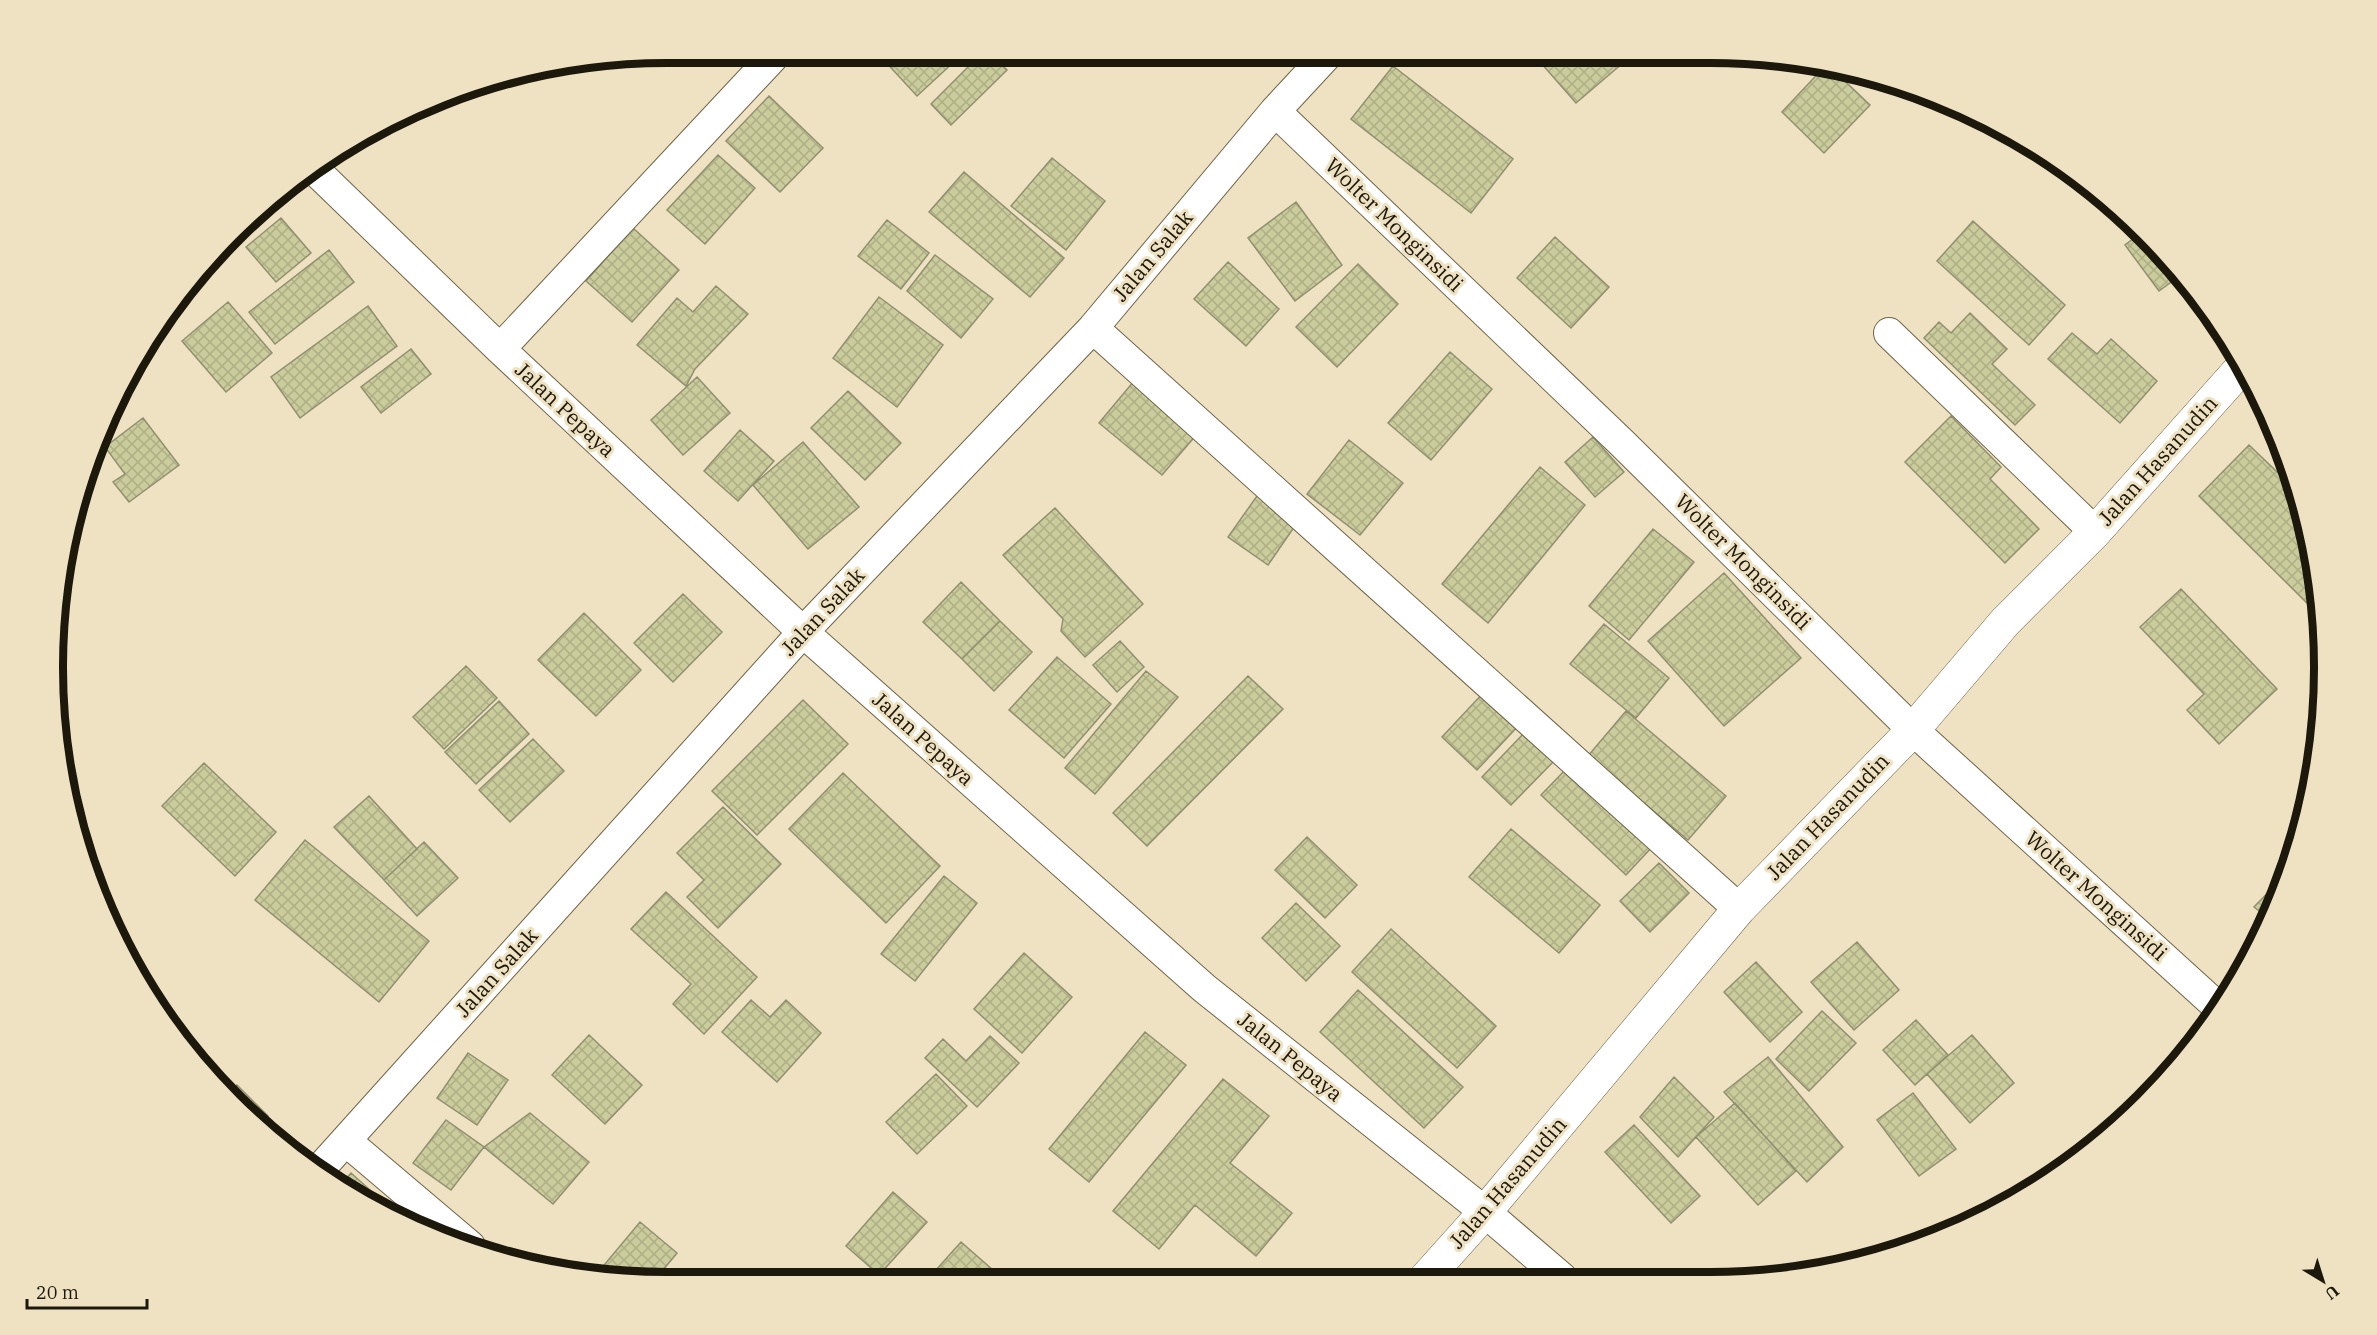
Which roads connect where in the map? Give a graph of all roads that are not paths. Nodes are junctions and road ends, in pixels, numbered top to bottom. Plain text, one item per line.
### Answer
1 (767, 63) edge
2 (1320, 63) edge
3 (1275, 111) junction
4 (320, 174) edge
5 (1093, 328) junction
6 (1889, 333) dead end
7 (500, 350) junction
8 (2237, 373) edge
9 (2095, 532) junction
10 (803, 632) junction
11 (1913, 730) junction
12 (1739, 909) junction
13 (2213, 1002) edge
14 (346, 1141) junction
15 (324, 1164) edge
16 (1485, 1212) junction
17 (455, 1233) edge
18 (1430, 1272) edge
19 (1555, 1272) edge

1 - 7 street
2 - 3 street, Jalan Salak
3 - 5 street, Jalan Salak
3 - 11 street, Wolter Monginsidi
4 - 7 street, Jalan Pepaya
5 - 10 street, Jalan Salak
5 - 12 street
6 - 9 street
7 - 10 street, Jalan Pepaya
8 - 9 main road, Jalan Hasanudin
9 - 11 main road, Jalan Hasanudin
10 - 14 street, Jalan Salak
10 - 16 street, Jalan Pepaya
11 - 12 main road, Jalan Hasanudin
11 - 13 street, Wolter Monginsidi
12 - 16 main road, Jalan Hasanudin
14 - 15 street, Jalan Salak
14 - 17 street
16 - 18 main road, Jalan Hasanudin
16 - 19 street, Jalan Pepaya

